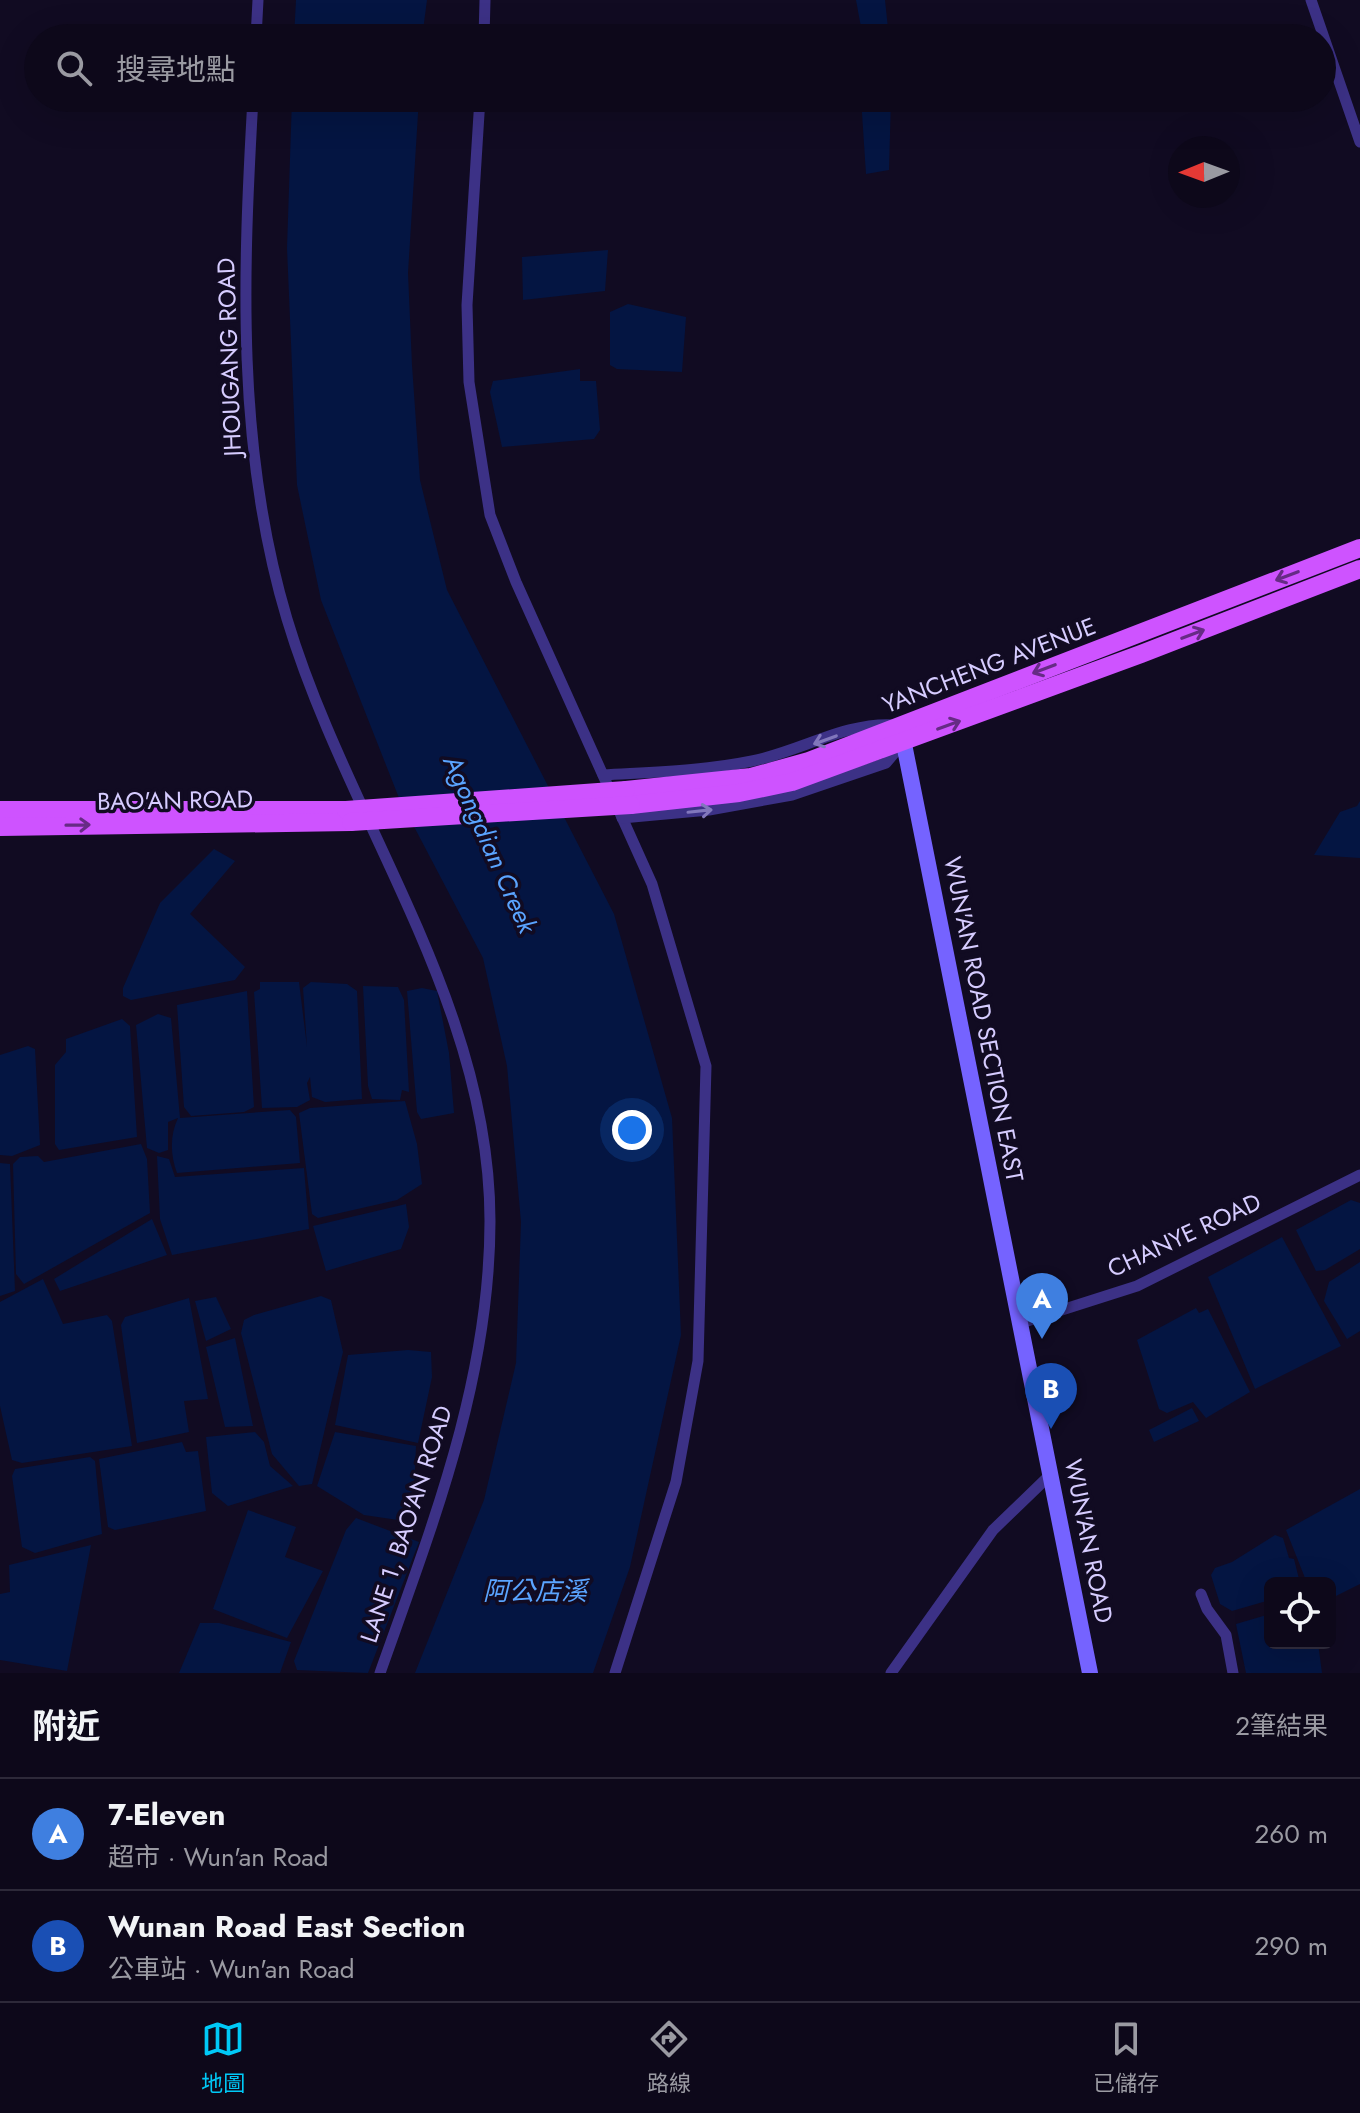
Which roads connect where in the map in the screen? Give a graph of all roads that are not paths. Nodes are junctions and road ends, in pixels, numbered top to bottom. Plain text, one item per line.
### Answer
1 (258, 0) edge
2 (485, 0) edge
3 (1311, 0) edge
4 (257, 24) edge
5 (484, 24) edge
6 (1319, 24) edge
7 (1336, 72) edge
8 (252, 112) edge
9 (479, 112) edge
10 (1360, 142) edge
11 (1360, 548) edge
12 (1346, 567) edge
13 (902, 734) junction
14 (603, 775) junction
15 (627, 804) junction
16 (0, 810) edge
17 (348, 816) junction
18 (0, 827) edge
19 (374, 833) joint
20 (1360, 1175) edge
21 (1021, 1323) junction
22 (1051, 1474) junction
23 (1201, 1594) dead end
24 (380, 1673) edge
25 (615, 1673) edge
26 (891, 1673) edge
27 (1090, 1673) edge
28 (1233, 1673) edge

1 - 4 street
2 - 5 street
3 - 6 street
7 - 10 street
8 - 19 street, JHOUGANG ROAD
9 - 14 street
11 - 12 main road, YANCHENG AVENUE
12 - 13 main road, YANCHENG AVENUE
13 -> 14 street
13 - 15 main road, YANCHENG AVENUE
15 -> 13 street
13 - 21 street, WUN'AN ROAD SECTION EAST
14 - 15 street
15 - 17 main road, YANCHENG AVENUE, bridge
15 - 25 street
16 - 17 main road, BAO'AN ROAD
18 -> 17 main road, BAO'AN ROAD
19 - 24 street, LANE 1, BAO'AN ROAD
20 - 21 street, CHANYE ROAD
21 - 22 street, WUN'AN ROAD
22 - 26 street
22 - 27 street, WUN'AN ROAD
23 - 28 street

